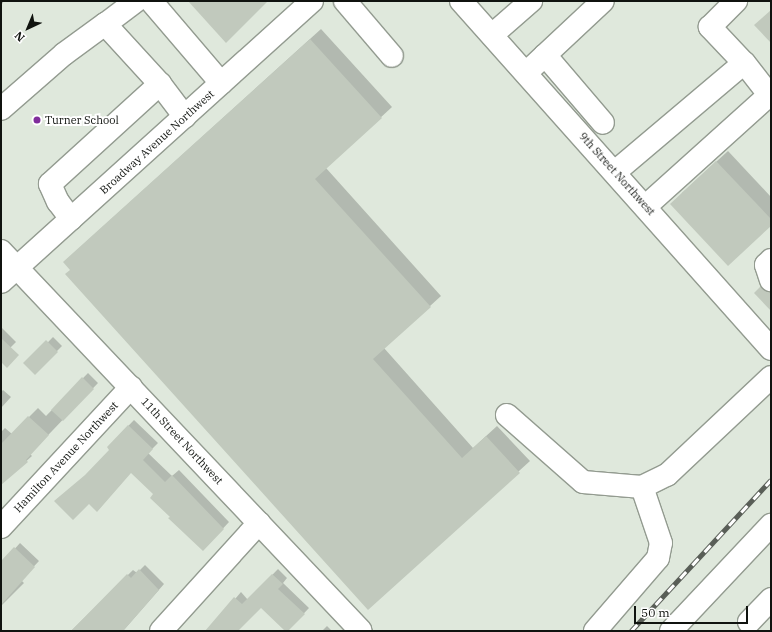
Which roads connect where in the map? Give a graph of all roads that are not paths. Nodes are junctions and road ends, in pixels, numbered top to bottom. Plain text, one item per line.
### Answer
1 (136, 1) edge
2 (151, 1) edge
3 (312, 1) edge
4 (345, 1) edge
5 (461, 1) edge
6 (531, 1) edge
7 (603, 1) edge
8 (736, 1) edge
9 (105, 24) junction
10 (492, 35) junction
11 (545, 55) junction
12 (392, 56) dead end
13 (744, 63) junction
14 (526, 73) junction
15 (222, 83) junction
16 (160, 84) junction
17 (1, 109) edge
18 (185, 117) junction
19 (603, 123) dead end
20 (615, 172) junction
21 (646, 206) junction
22 (71, 219) junction
23 (1, 251) edge
24 (771, 260) edge
25 (9, 275) edge
26 (771, 280) edge
27 (771, 349) edge
28 (771, 377) edge
29 (131, 387) junction
30 (507, 415) dead end
31 (642, 487) junction
32 (259, 523) junction
33 (771, 525) edge
34 (1, 527) edge
35 (771, 599) edge
36 (750, 622) dead end
37 (161, 631) edge
38 (361, 631) edge
39 (595, 631) edge
40 (671, 631) edge

1 - 9 street
2 - 15 street
3 - 15 street, Broadway Avenue Northwest
4 - 12 street
5 - 10 street, 9th Street Northwest
6 - 10 street
7 - 11 street
8 - 13 street
9 - 16 street
9 - 17 street
10 - 14 street, 9th Street Northwest
11 - 14 street
11 - 19 street
13 - 20 street
13 - 21 street
14 - 20 street, 9th Street Northwest
15 - 18 street, Broadway Avenue Northwest
16 - 18 street
16 - 22 street
18 - 22 street, Broadway Avenue Northwest
20 - 21 street, 9th Street Northwest
21 - 27 street, 9th Street Northwest
22 - 25 street, Broadway Avenue Northwest
23 - 25 street, 11th Street Northwest
24 - 26 street
25 - 29 street, 11th Street Northwest
28 - 31 street
29 - 32 street, 11th Street Northwest
29 - 34 street, Hamilton Avenue Northwest
30 - 31 street
31 - 39 street
32 - 37 street
32 - 38 street, 11th Street Northwest
33 - 40 street
35 - 36 street

